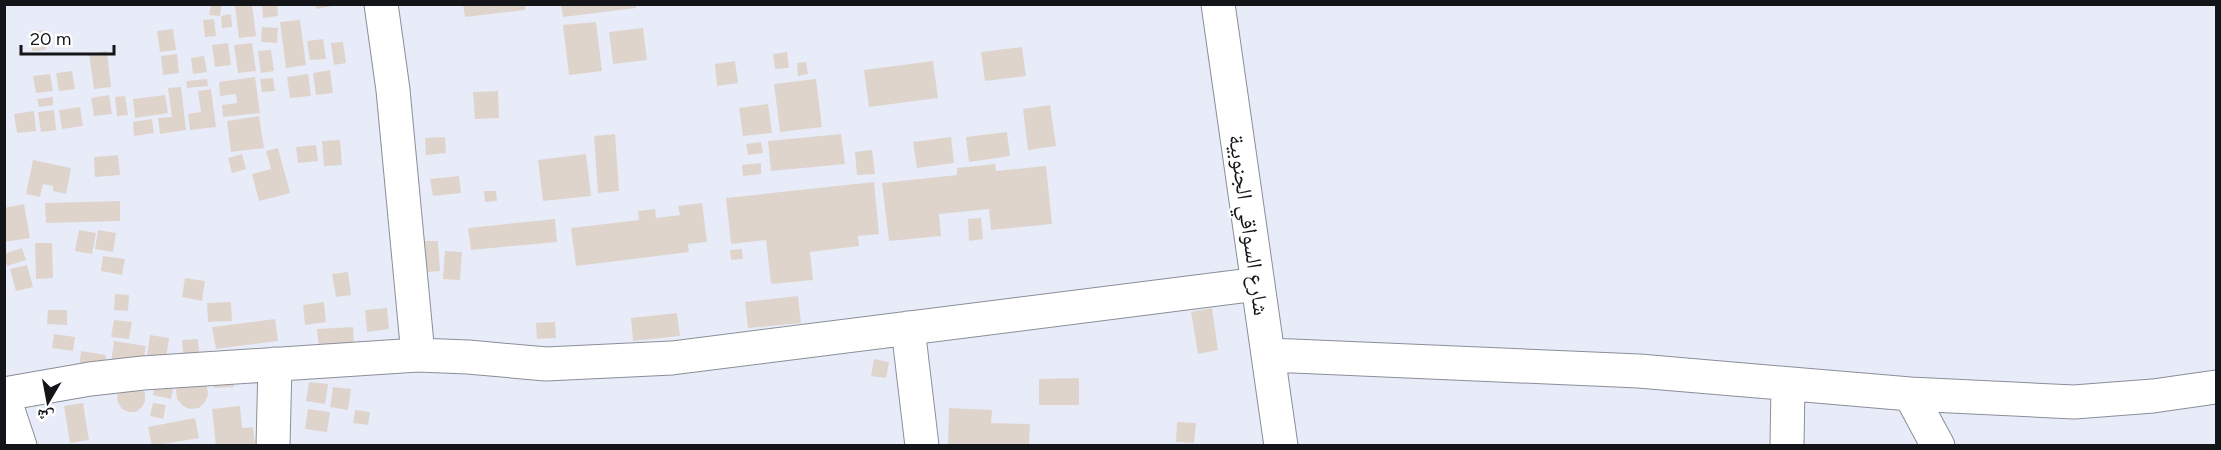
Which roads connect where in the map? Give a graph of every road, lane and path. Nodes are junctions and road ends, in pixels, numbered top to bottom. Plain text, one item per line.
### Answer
1 (381, 4) edge
2 (1218, 4) edge
3 (1257, 284) junction
4 (908, 328) junction
5 (418, 355) junction
6 (1268, 355) junction
7 (275, 364) junction
8 (1788, 385) junction
9 (2217, 387) edge
10 (1910, 394) junction
11 (4, 396) edge
12 (20, 446) edge
13 (273, 446) edge
14 (922, 446) edge
15 (1281, 446) edge
16 (1787, 446) edge
17 (1938, 446) edge

1 - 5 street
2 - 3 street, شارع السواقي الجنوبية
3 - 4 street
3 - 6 street, شارع السواقي الجنوبية
4 - 5 street
4 - 14 street
5 - 7 street
6 - 8 street
6 - 15 street, شارع السواقي الجنوبية
7 - 11 street
7 - 13 street
8 - 10 street
8 - 16 street
9 - 10 street
10 - 17 street
11 - 12 street

